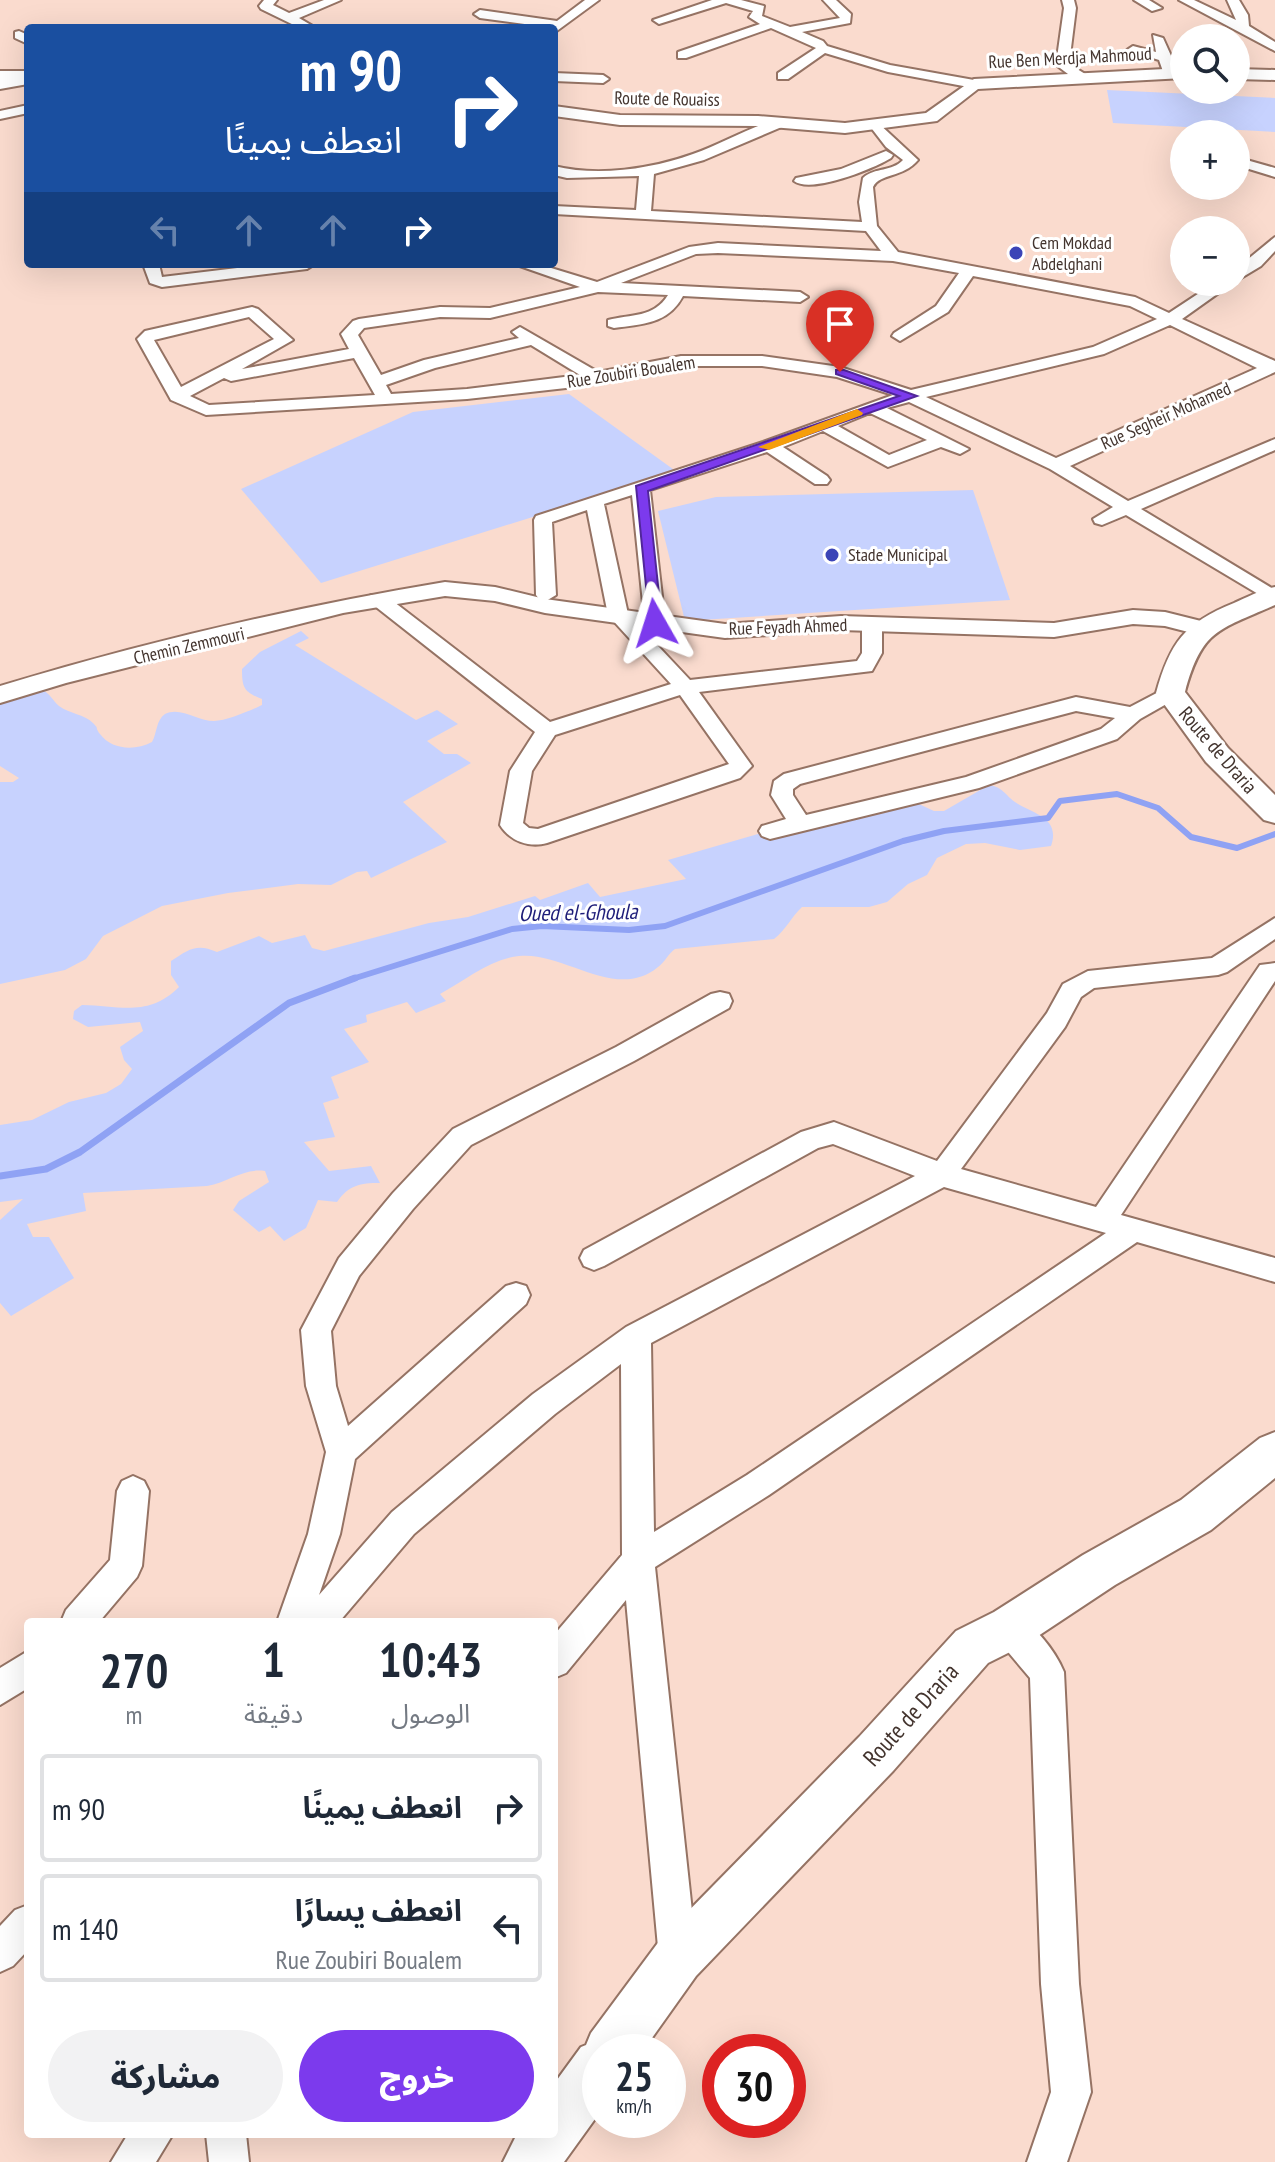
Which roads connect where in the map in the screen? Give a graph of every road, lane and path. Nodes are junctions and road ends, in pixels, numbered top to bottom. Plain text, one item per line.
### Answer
1 (271, 0) edge
2 (335, 0) edge
3 (593, 0) edge
4 (726, 0) edge
5 (829, 0) edge
6 (1068, 0) edge
7 (1140, 0) edge
8 (1185, 0) edge
9 (1233, 0) edge
10 (1156, 8) dead end
11 (480, 14) dead end
12 (290, 17) junction
13 (659, 20) dead end
14 (303, 24) edge
15 (538, 24) edge
16 (1235, 24) edge
17 (1243, 24) edge
18 (768, 25) junction
19 (558, 26) edge
20 (1275, 31) edge
21 (785, 32) junction
22 (1250, 33) edge
23 (1256, 37) junction
24 (1157, 38) dead end
25 (1275, 47) edge
26 (823, 49) junction
27 (1133, 50) dead end
28 (682, 55) dead end
29 (1170, 62) edge
30 (1170, 67) edge
31 (1170, 68) edge
32 (1250, 74) edge
33 (1275, 75) edge
34 (0, 76) edge
35 (783, 76) dead end
36 (558, 77) edge
37 (24, 78) edge
38 (24, 79) edge
39 (603, 79) dead end
40 (1085, 80) junction
41 (974, 84) junction
42 (0, 85) edge
43 (24, 110) edge
44 (558, 112) edge
45 (0, 115) edge
46 (779, 123) junction
47 (876, 125) junction
48 (891, 144) junction
49 (1250, 165) edge
50 (558, 171) edge
51 (647, 172) junction
52 (1275, 173) edge
53 (801, 181) dead end
54 (558, 210) edge
55 (643, 215) junction
56 (870, 227) junction
57 (1275, 242) edge
58 (893, 256) junction
59 (1250, 267) edge
60 (152, 268) edge
61 (275, 268) edge
62 (535, 268) edge
63 (968, 271) junction
64 (598, 287) junction
65 (679, 289) junction
66 (1205, 296) edge
67 (800, 297) dead end
68 (490, 313) junction
69 (1172, 318) junction
70 (614, 323) dead end
71 (900, 336) dead end
72 (532, 340) junction
73 (361, 352) junction
74 (249, 358) junction
75 (1273, 367) edge
76 (267, 371) junction
77 (218, 378) junction
78 (597, 378) junction
79 (382, 390) junction
80 (177, 396) junction
81 (911, 396) junction
82 (871, 407) junction
83 (825, 425) junction
84 (942, 440) junction
85 (1275, 444) edge
86 (769, 446) junction
87 (960, 449) dead end
88 (1056, 465) junction
89 (821, 480) dead end
90 (641, 489) junction
91 (595, 504) junction
92 (1128, 510) junction
93 (1102, 519) dead end
94 (546, 595) dead end
95 (1274, 597) edge
96 (378, 599) junction
97 (618, 615) junction
98 (655, 623) junction
99 (872, 625) junction
100 (1200, 628) junction
101 (685, 687) junction
102 (1170, 693) junction
103 (0, 695) edge
104 (1133, 714) junction
105 (547, 730) junction
106 (1265, 803) edge
107 (800, 823) junction
108 (770, 831) dead end
109 (1275, 927) edge
110 (1245, 948) junction
111 (1272, 971) edge
112 (720, 1001) dead end
113 (942, 1175) junction
114 (1102, 1221) junction
115 (1133, 1230) junction
116 (594, 1258) dead end
117 (1275, 1270) edge
118 (516, 1295) dead end
119 (636, 1336) junction
120 (341, 1452) junction
121 (1275, 1452) edge
122 (133, 1491) dead end
123 (638, 1560) junction
124 (81, 1618) edge
125 (295, 1618) edge
126 (321, 1618) edge
127 (1010, 1628) junction
128 (558, 1656) edge
129 (24, 1671) edge
130 (0, 1688) edge
131 (24, 1927) edge
132 (0, 1953) edge
133 (678, 1958) junction
134 (623, 2034) edge
135 (582, 2091) edge
136 (558, 2125) edge
137 (150, 2138) edge
138 (226, 2138) edge
139 (549, 2138) edge
140 (131, 2162) edge
141 (229, 2162) edge
142 (531, 2162) edge
143 (1047, 2162) edge

1 - 12 street
2 - 12 street
3 - 19 street
4 - 13 street
4 - 18 street
5 - 21 street
6 - 40 street
7 - 10 street
8 - 16 street
9 - 17 street
11 - 15 street
12 - 14 street
18 - 21 street
18 - 28 street
20 - 23 street
21 - 26 street
22 - 23 street
23 - 25 street
24 - 29 street
26 - 35 street
26 - 41 street
27 - 30 street
31 - 40 street, Rue Ben Merdja Mahmoud
32 - 33 street
34 - 37 street
36 - 39 street
38 - 42 street
40 - 41 street, Rue Ben Merdja Mahmoud
41 - 47 street, Rue Ben Merdja Mahmoud
43 - 45 street
44 - 46 street, Route de Rouaiss
46 - 47 street, Rue Ben Merdja Mahmoud
46 - 51 street
47 - 48 street
48 - 53 street
48 - 56 street
49 - 52 street
50 - 51 street
51 - 55 street
54 - 55 street
55 - 56 street
56 - 58 street
57 - 59 street
58 - 63 street
58 - 64 street
60 - 61 street
62 - 64 street
63 - 69 street
63 - 71 street
64 - 65 street
64 - 68 street
65 - 67 street
65 - 70 street
66 - 69 street
68 - 72 street
68 - 73 street
69 - 75 street
69 - 81 street
72 - 78 street
72 - 79 street
73 - 76 street
73 - 79 street
74 - 76 street
74 - 77 street
74 - 80 street
75 - 88 street, Rue Segheir Mohamed
76 - 77 street
77 - 80 street
78 - 79 street, Rue Zoubiri Boualem
78 - 81 street, Rue Zoubiri Boualem
79 - 80 street, Rue Zoubiri Boualem
81 - 82 street
81 - 88 street, Rue Zoubiri Boualem
82 - 83 street
82 - 84 street
83 - 84 street
83 - 86 street
84 - 87 street
85 - 92 street
86 - 89 street
86 - 90 street
88 - 92 street, Rue Zoubiri Boualem
90 - 91 street
90 - 98 street
91 - 94 street
91 - 97 street
92 - 93 street
92 - 95 street, Rue Zoubiri Boualem
95 - 100 main road
96 - 97 street, Rue Feyadh Ahmed
96 - 103 street, Chemin Zemmouri
96 - 105 street
97 - 98 street, Rue Feyadh Ahmed
97 - 101 street
98 - 99 street, Rue Feyadh Ahmed
99 - 100 street, Rue Feyadh Ahmed
99 - 101 street
100 - 102 main road, Route de Draria
101 - 105 street
101 - 105 street
102 - 104 street
102 - 106 main road, Route de Draria
104 - 107 street
104 - 107 street
107 - 108 street
109 - 110 street
110 - 111 street
110 - 113 street
111 - 114 street
112 - 120 street
113 - 114 street
113 - 116 street
113 - 119 street
114 - 115 street
115 - 117 street
115 - 123 street
118 - 120 street
119 - 123 street
119 - 126 street
120 - 125 street
121 - 127 main road, Route de Draria
122 - 124 street
123 - 128 street
123 - 133 street
127 - 133 main road, Route de Draria
127 - 143 street
129 - 130 street
131 - 132 street
133 - 134 main road, Route de Draria
135 - 136 main road
137 - 140 street
138 - 141 street
139 - 142 main road

